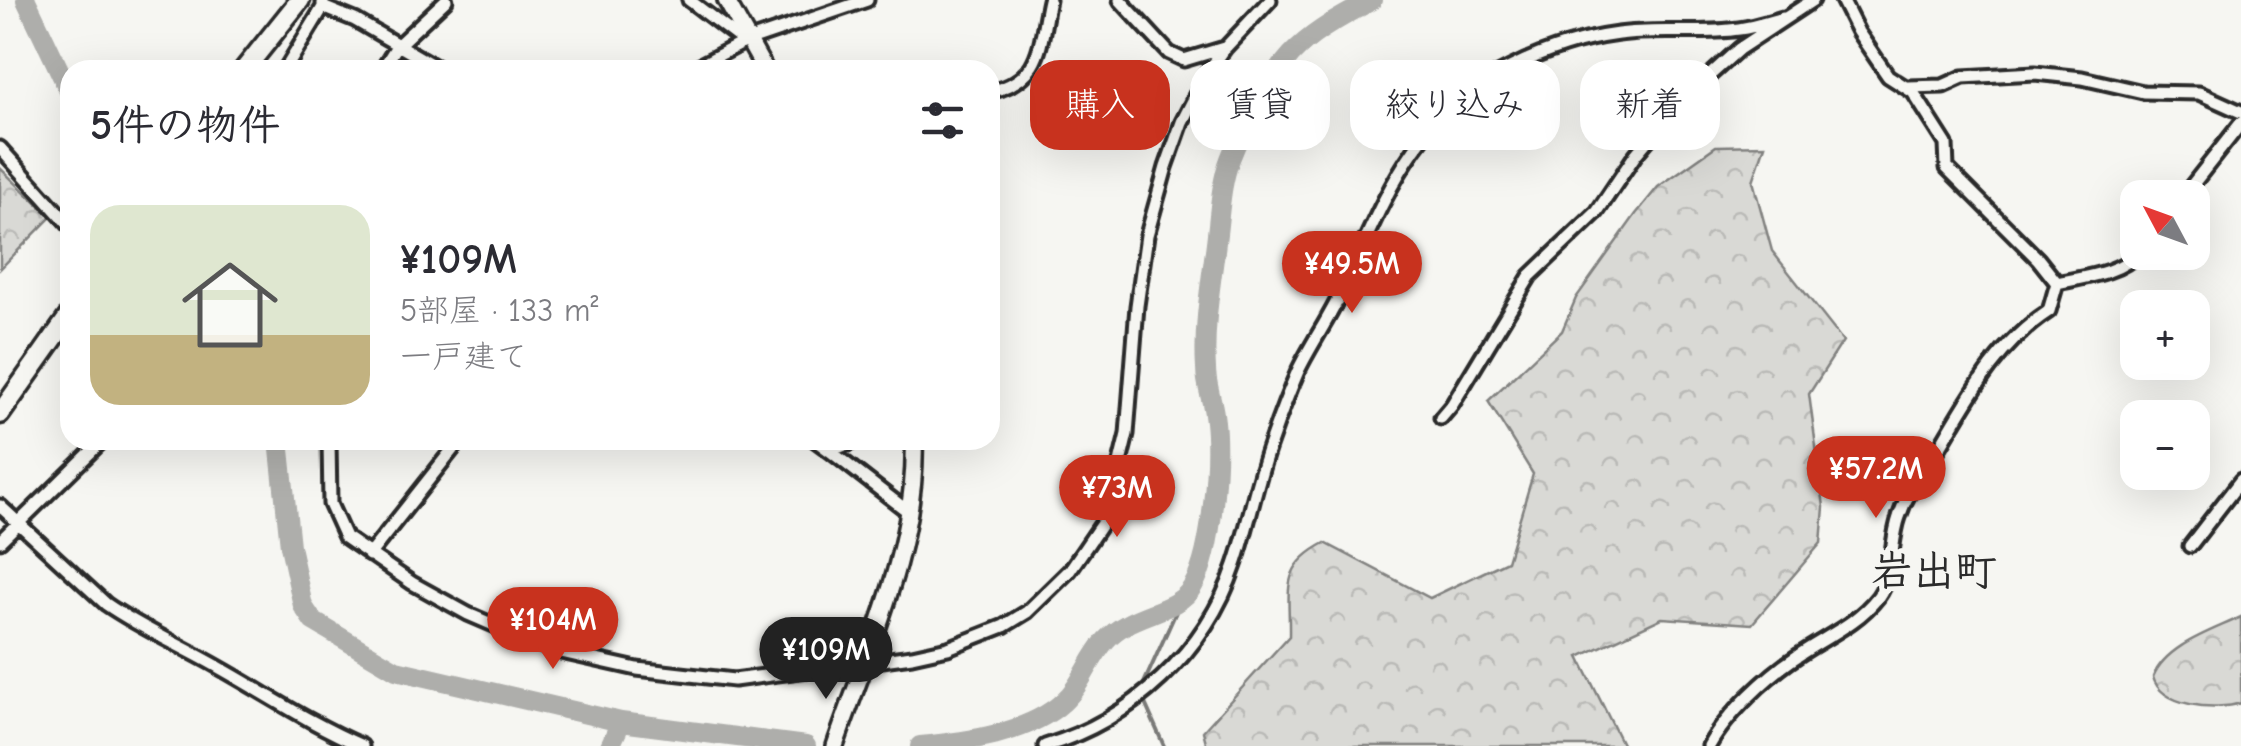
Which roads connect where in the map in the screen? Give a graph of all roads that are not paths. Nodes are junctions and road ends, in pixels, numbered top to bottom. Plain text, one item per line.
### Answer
1 (300, 0) edge
2 (446, 0) edge
3 (690, 0) edge
4 (726, 0) edge
5 (867, 0) edge
6 (1050, 0) edge
7 (1120, 0) edge
8 (1270, 0) edge
9 (1813, 0) edge
10 (1842, 0) edge
11 (324, 4) edge
12 (1783, 18) junction
13 (747, 41) junction
14 (397, 46) junction
15 (1225, 48) junction
16 (252, 60) edge
17 (291, 60) edge
18 (388, 60) edge
19 (423, 60) edge
20 (710, 60) edge
21 (759, 60) edge
22 (1908, 86) junction
23 (1000, 87) edge
24 (2241, 112) edge
25 (2241, 123) edge
26 (0, 148) edge
27 (2196, 180) edge
28 (60, 215) edge
29 (2120, 265) edge
30 (2057, 283) junction
31 (60, 329) edge
32 (0, 414) edge
33 (1441, 418) dead end
34 (93, 450) edge
35 (329, 450) edge
36 (452, 450) edge
37 (913, 450) edge
38 (830, 451) edge
39 (2241, 480) edge
40 (0, 506) edge
41 (910, 513) junction
42 (18, 523) junction
43 (0, 541) edge
44 (2190, 546) dead end
45 (369, 555) junction
46 (862, 667) junction
47 (362, 746) edge
48 (835, 746) edge
49 (1045, 746) edge
50 (1709, 746) edge

1 - 16 main road
2 - 14 street
3 - 13 street
4 - 13 street
5 - 13 street
6 - 23 street
7 - 15 street
8 - 15 street
9 - 12 street
10 - 22 street
11 - 14 street
11 - 17 street
12 - 33 street
12 - 49 street
13 - 20 street
13 - 21 street
14 - 18 street
14 - 19 street
15 - 46 street
22 - 24 street
22 - 30 street
25 - 27 street
26 - 28 street
29 - 30 street
30 - 50 street
31 - 32 main road
34 - 42 street
35 - 45 street
36 - 45 street
37 - 41 street
38 - 41 street
39 - 44 street
40 - 42 street
41 - 46 street
42 - 43 street
42 - 47 street
45 - 46 street
46 - 48 street

